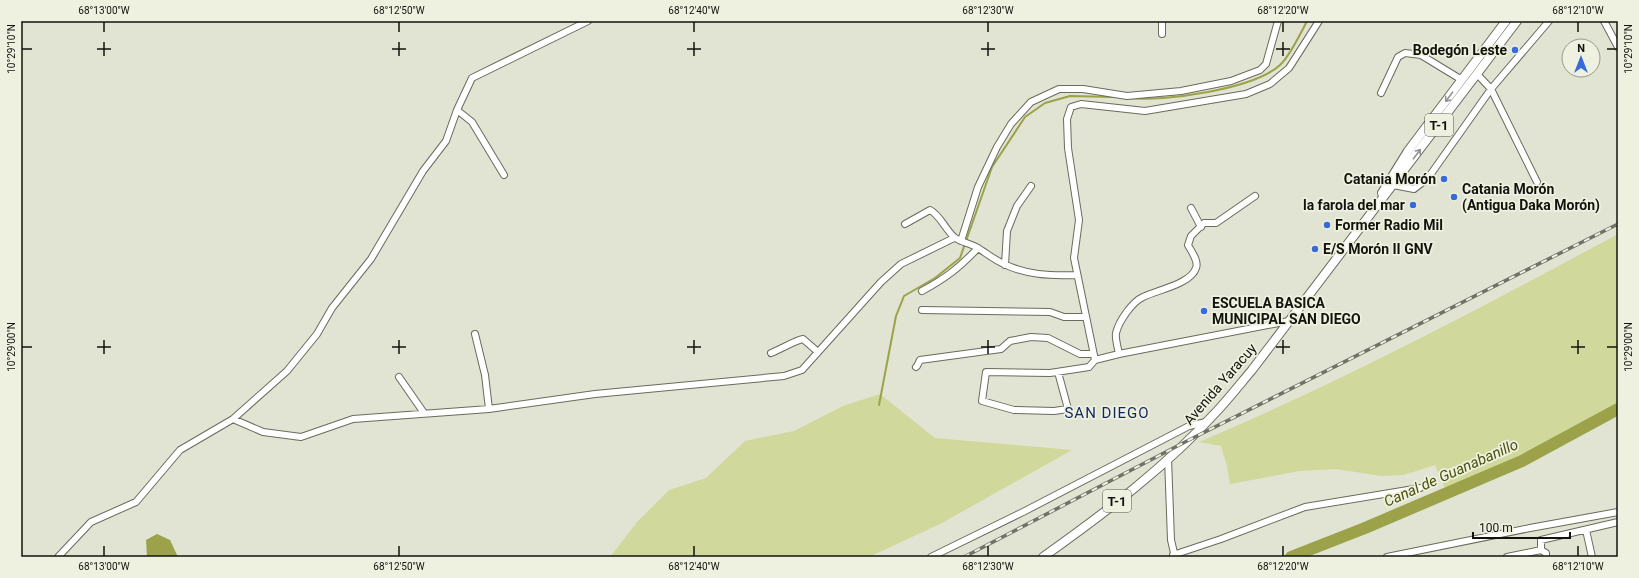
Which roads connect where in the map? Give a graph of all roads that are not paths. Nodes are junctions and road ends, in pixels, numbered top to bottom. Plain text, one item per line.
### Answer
1 (588, 21) edge
2 (1162, 21) edge
3 (1278, 21) edge
4 (1319, 21) edge
5 (1506, 21) edge
6 (1517, 21) edge
7 (1549, 21) edge
8 (1604, 21) edge
9 (1162, 34) dead end
10 (1618, 47) edge
11 (1477, 74) junction
12 (1462, 80) junction
13 (1491, 89) junction
14 (1381, 93) dead end
15 (457, 110) junction
16 (504, 175) dead end
17 (1537, 182) dead end
18 (1393, 185) junction
19 (1031, 186) dead end
20 (1255, 196) dead end
21 (1191, 208) dead end
22 (905, 224) dead end
23 (1201, 227) junction
24 (1359, 229) junction
25 (954, 238) junction
26 (962, 242) junction
27 (976, 247) junction
28 (1005, 265) junction
29 (1076, 275) junction
30 (922, 291) dead end
31 (922, 310) dead end
32 (1085, 317) junction
33 (1289, 321) junction
34 (475, 334) dead end
35 (818, 352) junction
36 (771, 353) dead end
37 (1093, 354) junction
38 (1119, 354) junction
39 (1095, 360) junction
40 (916, 367) dead end
41 (1058, 372) junction
42 (399, 376) dead end
43 (489, 409) junction
44 (424, 413) junction
45 (233, 419) junction
46 (1206, 422) junction
47 (1168, 458) junction
48 (1420, 488) dead end
49 (1618, 512) edge
50 (1618, 522) edge
51 (1586, 530) junction
52 (1541, 550) junction
53 (1174, 556) edge
54 (58, 557) edge
55 (931, 557) edge
56 (1043, 557) edge
57 (1387, 557) edge
58 (1508, 557) edge
59 (1546, 557) edge
60 (1592, 557) edge

1 - 15 street
2 - 9 street
3 - 26 street
4 - 29 street
5 - 12 main road, T-1
6 - 11 main road, T-1
7 - 13 street
8 - 10 street
11 - 13 street
18 -> 11 main road, T-1
12 - 14 street
12 -> 24 main road, T-1
13 - 17 street
13 - 18 street
15 - 16 street
15 - 45 street
18 - 24 main road, T-1
19 - 28 street
20 - 23 street
21 - 23 street
22 - 25 street
23 - 38 street
24 - 33 main road, Avenida Yaracuy / T-1
25 - 26 street
25 - 35 street
26 - 27 street
27 - 28 street
27 - 30 street
28 - 29 street
29 - 32 street
31 - 32 street
32 - 37 street
33 - 38 street
33 - 46 main road, Avenida Yaracuy / T-1
34 - 43 street
35 - 36 street
35 - 43 street
37 - 39 street
37 - 40 street
38 - 39 street
39 - 41 street
41 - 41 street
42 - 44 street
43 - 44 street
44 - 45 street
45 - 54 street
46 - 47 main road, Avenida Yaracuy / T-1
46 - 55 street
47 - 53 street
47 - 56 main road, T-1
48 - 53 street
49 - 57 street
50 - 51 street
51 - 52 street
51 - 60 street
52 - 58 street
52 - 59 street

